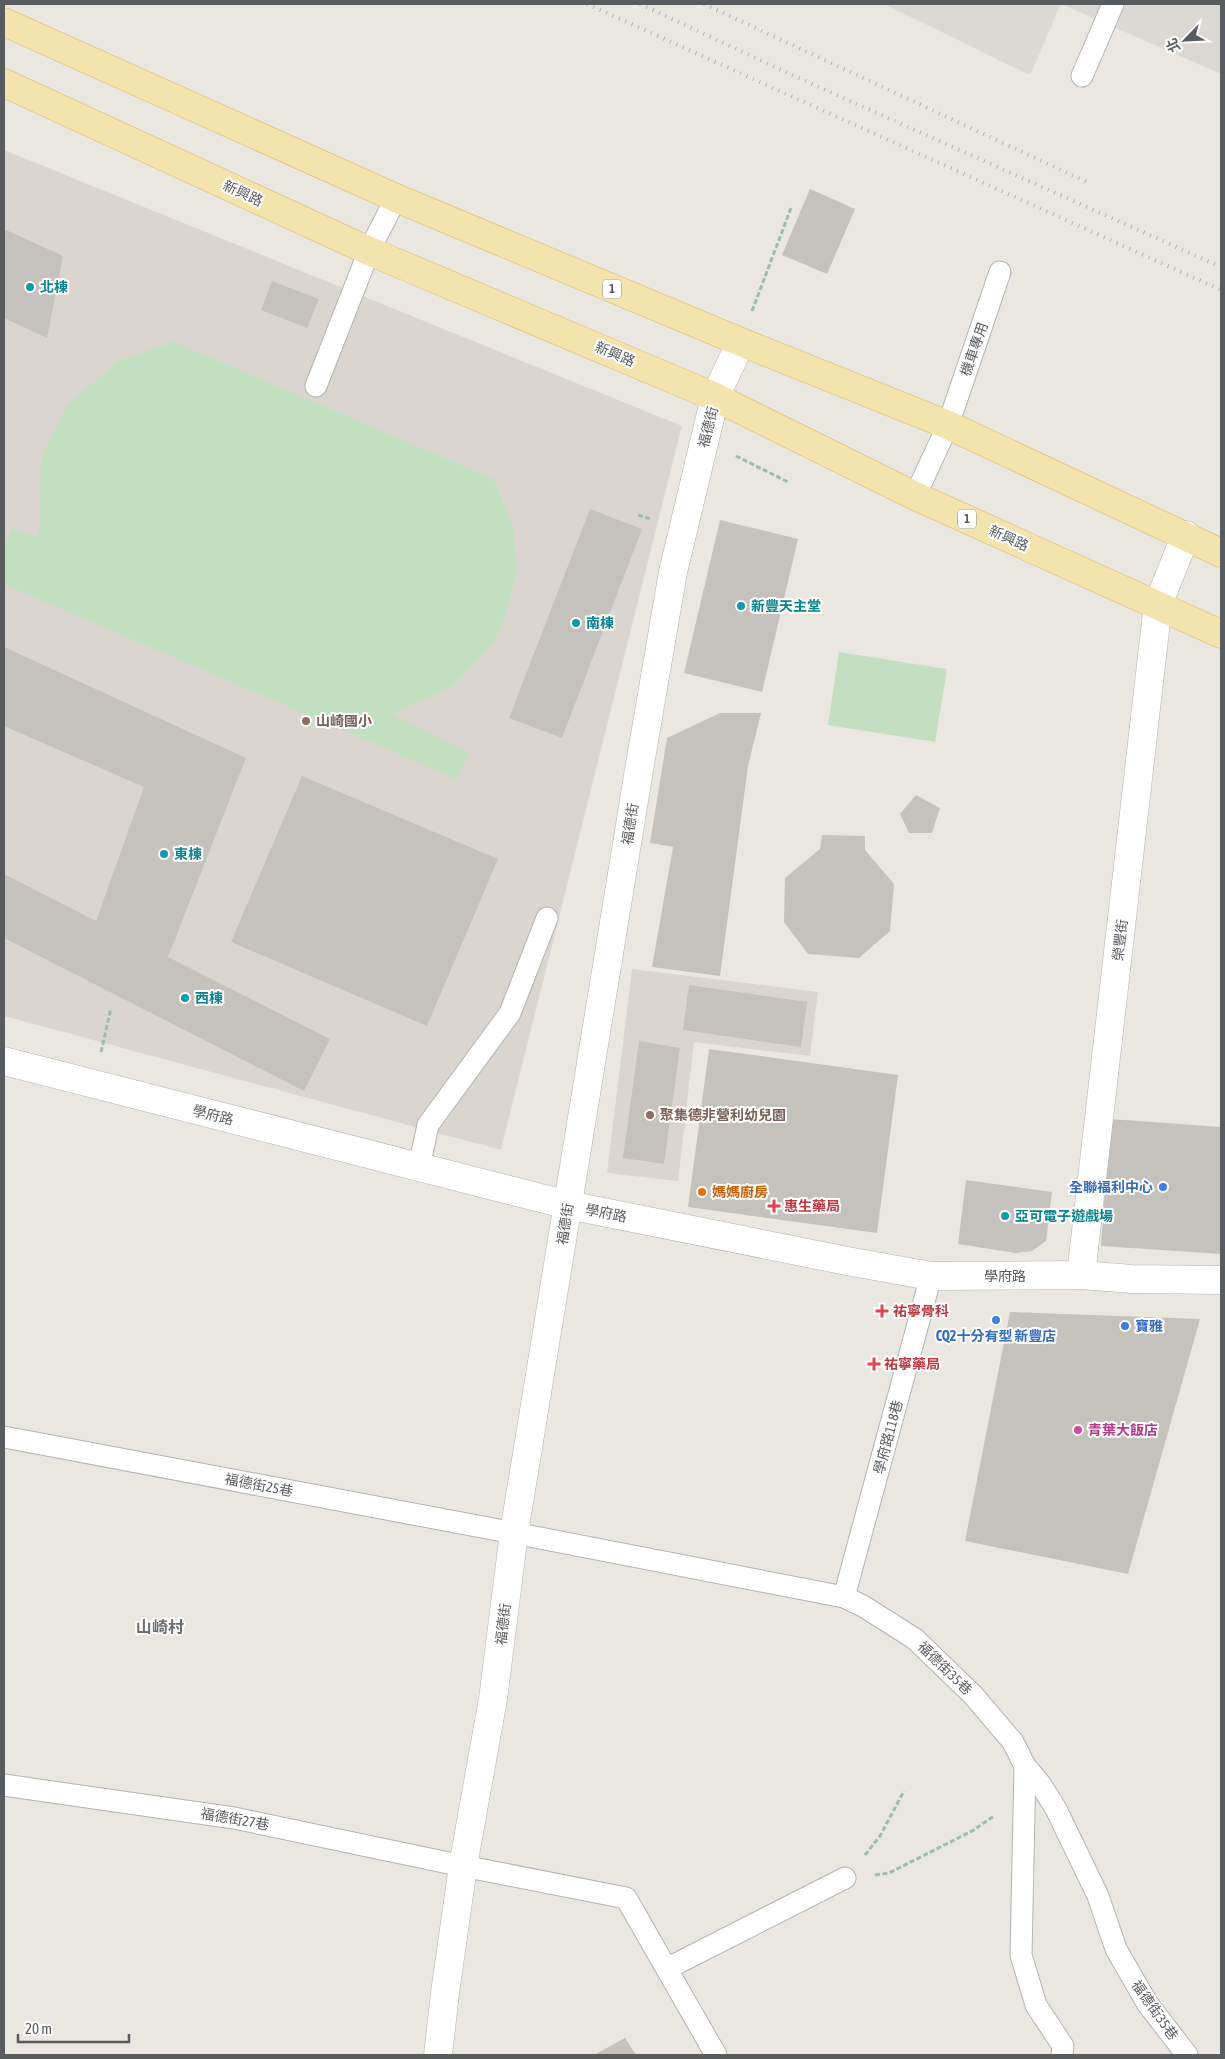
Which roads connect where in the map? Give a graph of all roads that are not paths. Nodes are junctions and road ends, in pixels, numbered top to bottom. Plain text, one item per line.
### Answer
1 (1112, 4) edge
2 (4, 22) edge
3 (1082, 76) dead end
4 (4, 83) edge
5 (396, 198) junction
6 (369, 251) junction
7 (1000, 272) dead end
8 (741, 342) junction
9 (316, 386) dead end
10 (715, 397) junction
11 (948, 425) junction
12 (915, 496) junction
13 (1186, 535) junction
14 (1221, 553) edge
15 (1158, 604) junction
16 (1221, 634) edge
17 (547, 918) dead end
18 (4, 1061) edge
19 (419, 1167) junction
20 (568, 1205) junction
21 (1081, 1275) junction
22 (931, 1276) junction
23 (1221, 1280) edge
24 (4, 1438) edge
25 (514, 1533) junction
26 (844, 1598) junction
27 (1025, 1766) junction
28 (4, 1784) edge
29 (463, 1866) junction
30 (845, 1878) road end
31 (668, 1968) junction
32 (438, 2055) edge
33 (716, 2055) edge
34 (1062, 2055) edge
35 (1187, 2055) edge

1 - 3 lane
2 - 5 main road, 1
4 - 6 main road, 新興路 / 1
5 - 6 lane
5 - 8 main road, 1
6 - 9 lane
6 - 10 main road, 新興路 / 1
7 - 11 lane, 機車專用
8 - 10 street, 福德街
8 - 11 main road, 1
10 - 12 main road, 新興路 / 1
10 - 20 street, 福德街
11 - 12 lane, 機車專用
11 - 13 main road, 1
12 - 15 main road, 新興路 / 1
13 - 14 main road, 1
13 - 15 street, 榮豐街
15 - 16 main road, 新興路 / 1
15 - 21 street, 榮豐街
17 - 19 lane
18 - 19 street, 學府路
19 - 20 street, 學府路
20 - 22 street, 學府路
20 - 25 street, 福德街
21 - 22 street, 學府路
21 - 23 street, 學府路
22 - 26 lane, 學府路118巷
24 - 25 lane, 福德街25巷
25 - 26 lane, 福德街35巷
25 - 29 street, 福德街
26 - 27 lane, 福德街35巷
27 - 34 lane
27 - 35 lane, 福德街35巷
28 - 29 lane, 福德街27巷
29 - 31 lane, 福德街27巷
29 - 32 street, 福德街
30 - 31 lane
31 - 33 lane, 福德街27巷

